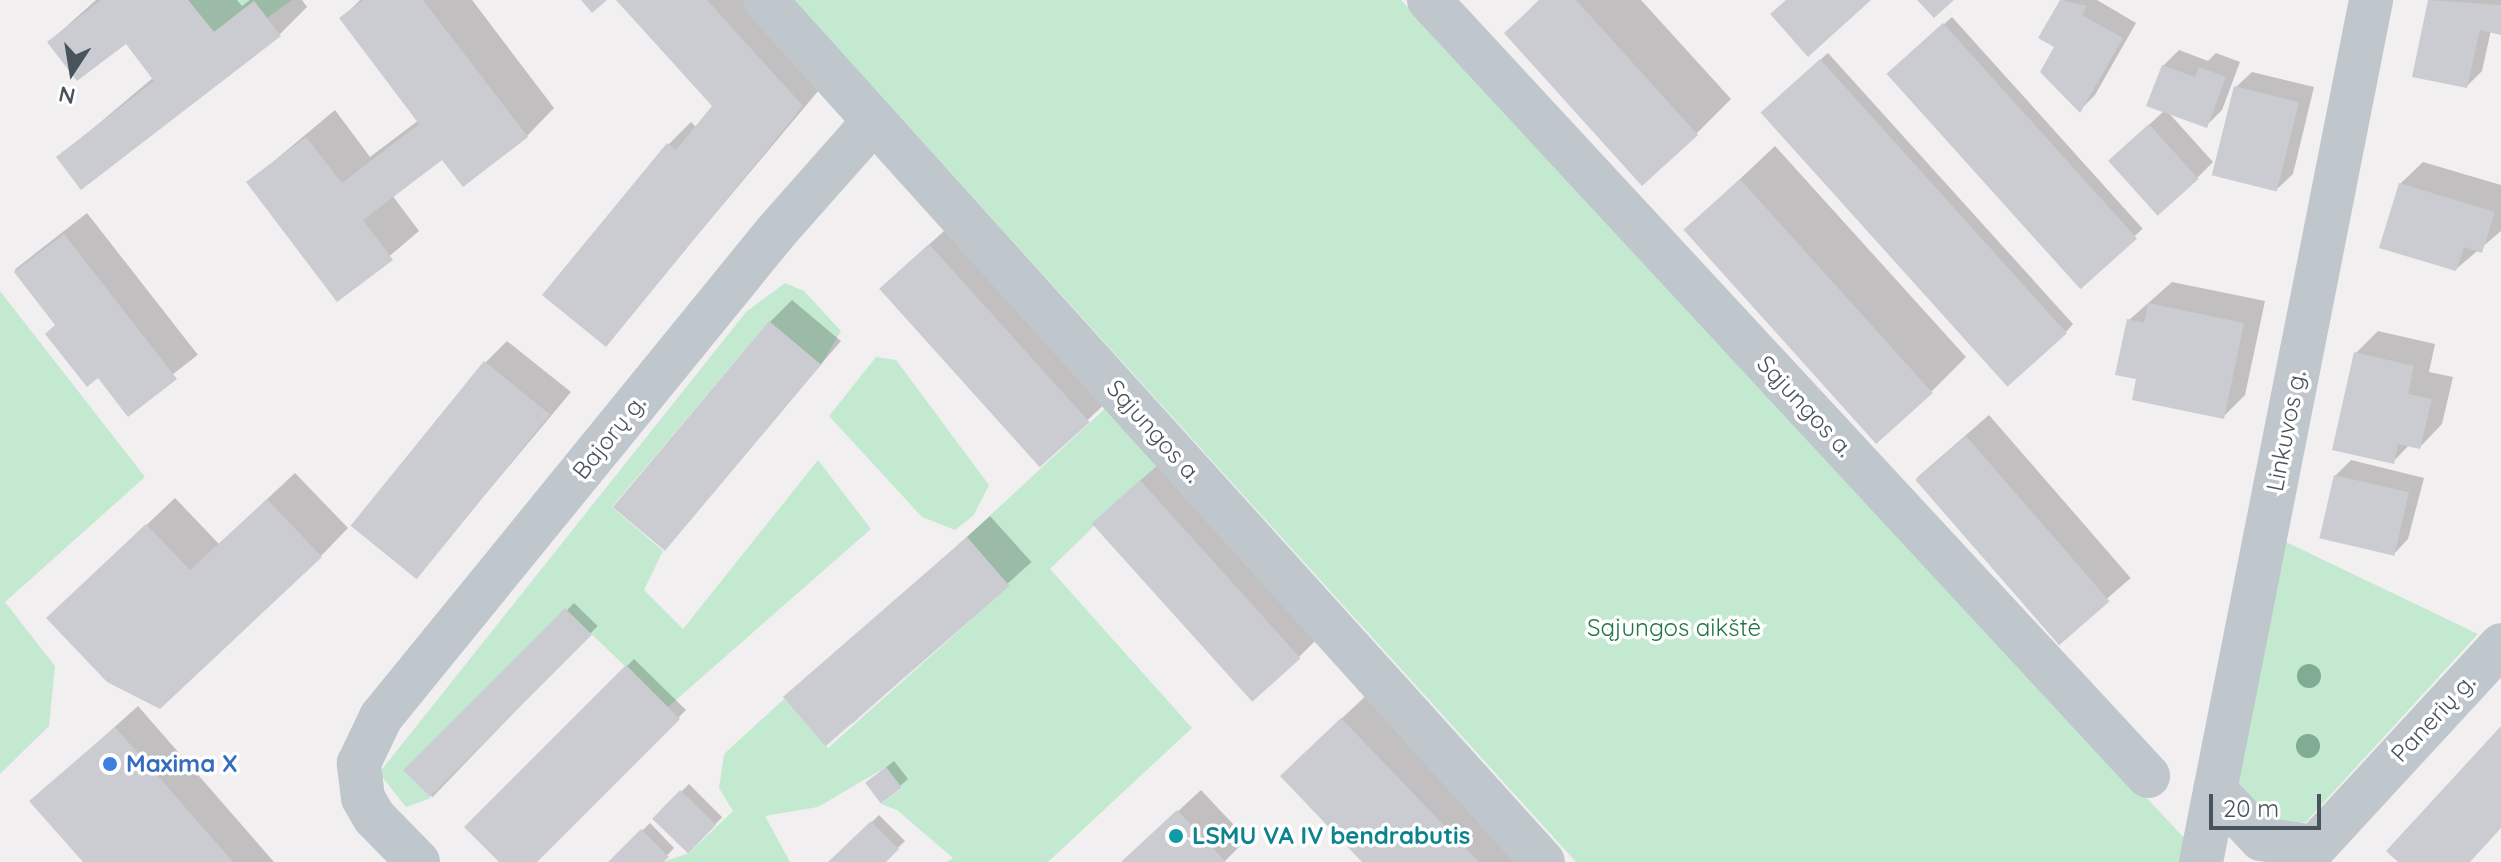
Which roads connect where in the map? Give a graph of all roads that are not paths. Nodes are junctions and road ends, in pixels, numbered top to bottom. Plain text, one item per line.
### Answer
1 (765, 0) edge
2 (1429, 0) edge
3 (2371, 0) edge
4 (874, 121) junction
5 (2501, 645) edge
6 (2148, 776) dead end
7 (2215, 790) junction
8 (2307, 855) edge
9 (418, 862) edge
10 (1543, 862) edge
11 (2201, 862) edge

1 - 4 street, Sąjungos a.
2 - 6 street, Sąjungos a.
3 - 7 street, Linkuvos g.
4 - 9 street, Bajorų g.
4 - 10 street, Sąjungos a.
5 - 8 street, Panerių g.
7 - 8 street
7 - 11 street, Linkuvos g.

